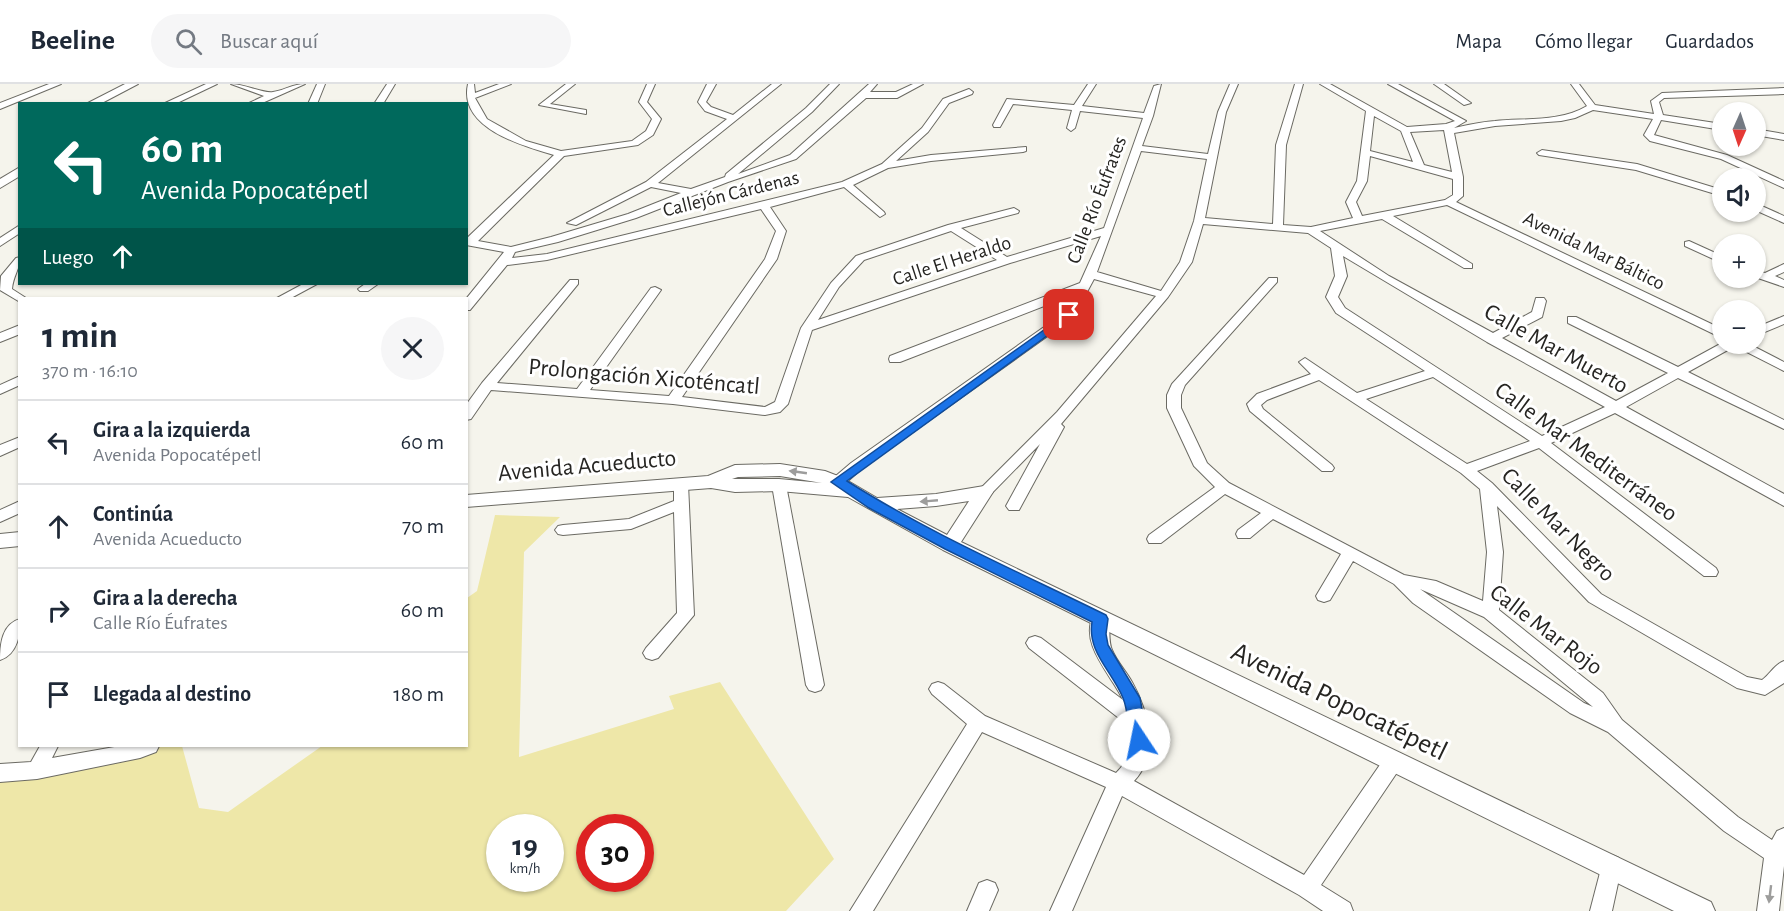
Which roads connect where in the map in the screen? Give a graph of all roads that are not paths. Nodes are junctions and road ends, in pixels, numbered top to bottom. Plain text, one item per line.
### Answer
1 (57, 84) edge
2 (213, 84) edge
3 (235, 84) edge
4 (301, 84) edge
5 (321, 84) edge
6 (391, 84) edge
7 (507, 84) edge
8 (571, 84) edge
9 (651, 84) edge
10 (712, 84) edge
11 (777, 84) edge
12 (835, 84) edge
13 (873, 84) edge
14 (919, 84) edge
15 (1092, 84) edge
16 (1234, 84) edge
17 (1299, 84) edge
18 (1324, 84) edge
19 (1392, 84) edge
20 (1438, 84) edge
21 (1575, 84) edge
22 (1767, 84) edge
23 (138, 85) edge
24 (471, 85) edge
25 (1158, 86) dead end
26 (1784, 91) edge
27 (969, 92) dead end
28 (269, 95) junction
29 (864, 95) junction
30 (470, 97) junction
31 (96, 102) edge
32 (109, 102) edge
33 (172, 102) edge
34 (256, 102) edge
35 (313, 102) edge
36 (379, 102) edge
37 (1467, 103) dead end
38 (0, 106) edge
39 (1077, 107) junction
40 (1592, 107) junction
41 (1370, 110) junction
42 (582, 112) dead end
43 (1149, 116) junction
44 (1659, 116) junction
45 (734, 118) junction
46 (997, 125) dead end
47 (1712, 125) edge
48 (1071, 128) dead end
49 (1449, 129) junction
50 (1405, 130) junction
51 (1766, 134) edge
52 (1784, 136) edge
53 (1138, 147) junction
54 (1023, 149) dead end
55 (1364, 152) junction
56 (1542, 153) dead end
57 (561, 154) junction
58 (1212, 157) junction
59 (1724, 157) joint
60 (885, 166) junction
61 (1420, 168) junction
62 (18, 171) edge
63 (1458, 177) junction
64 (725, 180) junction
65 (0, 184) edge
66 (18, 184) edge
67 (650, 184) junction
68 (846, 184) junction
69 (1784, 185) edge
70 (1712, 190) edge
71 (694, 193) junction
72 (0, 194) edge
73 (1448, 202) junction
74 (764, 206) junction
75 (1014, 211) dead end
76 (1766, 211) edge
77 (880, 214) dead end
78 (1384, 215) junction
79 (1359, 219) junction
80 (1784, 220) edge
81 (1199, 221) junction
82 (572, 223) dead end
83 (952, 227) junction
84 (1278, 227) junction
85 (18, 230) edge
86 (1109, 230) junction
87 (1311, 230) junction
88 (469, 242) edge
89 (0, 243) edge
90 (1689, 244) dead end
91 (1336, 245) junction
92 (511, 250) junction
93 (1712, 255) edge
94 (1006, 261) junction
95 (18, 262) edge
96 (504, 262) junction
97 (1468, 266) dead end
98 (1784, 267) edge
99 (1766, 273) edge
100 (1090, 274) junction
101 (13, 275) edge
102 (1766, 277) edge
103 (1273, 280) dead end
104 (574, 282) dead end
105 (1784, 284) edge
106 (309, 285) edge
107 (1084, 286) junction
108 (655, 290) dead end
109 (3, 292) edge
110 (1164, 296) junction
111 (285, 297) edge
112 (18, 298) edge
113 (1540, 301) dead end
114 (468, 305) edge
115 (1572, 320) dead end
116 (1784, 320) edge
117 (1766, 327) edge
118 (807, 328) junction
119 (1712, 329) edge
120 (18, 330) edge
121 (0, 338) edge
122 (1491, 339) junction
123 (1712, 354) edge
124 (1759, 354) edge
125 (895, 359) dead end
126 (1305, 362) dead end
127 (1784, 367) edge
128 (1433, 373) junction
129 (1679, 373) junction
130 (1320, 375) junction
131 (18, 381) edge
132 (487, 386) junction
133 (0, 390) edge
134 (580, 394) junction
135 (1355, 398) junction
136 (673, 400) junction
137 (1616, 407) junction
138 (468, 413) edge
139 (1062, 415) junction
140 (1784, 425) edge
141 (18, 442) edge
142 (1541, 442) junction
143 (0, 452) edge
144 (1327, 468) dead end
145 (1466, 470) junction
146 (711, 482) junction
147 (681, 484) junction
148 (779, 485) junction
149 (1224, 487) junction
150 (839, 488) junction
151 (1487, 488) junction
152 (984, 492) junction
153 (468, 501) edge
154 (1784, 501) edge
155 (680, 504) junction
156 (873, 504) junction
157 (1014, 506) dead end
158 (18, 507) edge
159 (1271, 513) junction
160 (0, 517) edge
161 (563, 530) dead end
162 (1244, 534) dead end
163 (18, 539) edge
164 (1155, 539) dead end
165 (0, 541) edge
166 (950, 545) junction
167 (1350, 552) junction
168 (1710, 572) dead end
169 (1400, 580) junction
170 (1324, 596) dead end
171 (1490, 612) junction
172 (1100, 619) junction
173 (18, 628) edge
174 (1035, 643) dead end
175 (0, 653) edge
176 (652, 653) dead end
177 (1784, 669) edge
178 (815, 685) dead end
179 (938, 689) dead end
180 (1136, 721) junction
181 (978, 722) junction
182 (1615, 726) junction
183 (48, 747) edge
184 (147, 747) edge
185 (1393, 762) junction
186 (37, 770) junction
187 (0, 773) edge
188 (1119, 783) junction
189 (1779, 846) edge
190 (1611, 865) junction
191 (1307, 888) junction
192 (987, 890) dead end
193 (861, 911) edge
194 (978, 911) edge
195 (1060, 911) edge
196 (1342, 911) edge
197 (1601, 911) edge
198 (1702, 911) edge
199 (1768, 911) edge

1 - 38 street
2 - 33 street
3 - 28 street
4 - 28 street
5 - 35 street
6 - 36 street
7 - 30 street
8 - 42 street
9 - 57 street
10 - 45 street
11 - 45 street
12 - 64 street
13 - 29 street
14 - 29 street
15 - 39 street
16 - 58 street
17 - 84 street
18 - 41 street
19 - 49 street
20 - 37 street
21 - 40 street
22 - 26 street
23 - 31 main road
23 - 32 main road
24 - 30 street
25 - 43 street, Calle Río Éufrates
26 - 44 street
27 - 60 street
28 - 34 street
29 - 64 street
30 - 57 street
39 - 43 street
39 - 46 street
39 - 48 street
40 - 44 street
40 - 49 street
41 - 50 street
41 - 55 street
43 - 53 street, Calle Río Éufrates
44 - 47 street
44 - 59 street
45 - 67 street
49 - 50 street
49 - 63 street
50 - 61 street
51 - 52 street
53 - 58 street
53 - 86 street, Calle Río Éufrates
54 - 60 street, Callejón Cárdenas
55 - 61 street
55 - 79 street
56 - 70 street
57 - 88 street
58 - 81 street
59 - 69 street
60 - 68 street, Callejón Cárdenas
61 - 63 street
62 - 65 main road
63 - 73 street
64 - 71 street
66 - 72 main road
67 - 71 street
67 - 82 street
68 - 74 street, Callejón Cárdenas
68 - 77 street
71 - 92 street
73 - 78 street
73 - 119 street, Avenida Mar Báltico
74 - 96 street, Callejón Cárdenas
74 - 136 street
75 - 83 street, Prolongación Xicoténcatl
76 - 80 street
78 - 79 street
78 - 97 street
79 - 87 street
81 - 84 street
81 - 110 street
83 - 94 street
83 - 118 street, Prolongación Xicoténcatl
84 - 87 street
85 - 89 street
86 - 94 street, Calle El Heraldo
86 - 100 street, Calle Río Éufrates
87 - 91 street, Calle Mar Muerto
88 - 92 street
90 - 93 street
91 - 122 street, Calle Mar Muerto
91 - 128 street, Calle Mar Mediterráneo
92 - 96 street
94 - 118 street, Calle El Heraldo
95 - 101 street
96 - 114 street
98 - 99 street
100 - 107 street, Calle Río Éufrates
100 - 110 street
101 - 109 street
102 - 105 street
103 - 149 street, Calle Mar Rojo
104 - 132 street
106 - 111 street
107 - 125 street
107 - 150 street, Calle Río Éufrates
108 - 134 street
109 - 112 street
110 - 139 street
113 - 122 street
115 - 129 street
116 - 117 street
118 - 136 street, Prolongación Xicoténcatl
120 - 121 street
122 - 137 street, Calle Mar Muerto
123 - 129 street
124 - 127 street
126 - 130 street, Calle Mar Negro
128 - 135 street
128 - 142 street, Calle Mar Mediterráneo
129 - 137 street
129 - 140 street
130 - 135 street, Calle Mar Negro
130 - 144 street
131 - 133 street
132 - 134 street, Prolongación Xicoténcatl
132 - 138 street
134 - 136 street, Prolongación Xicoténcatl
135 - 145 street, Calle Mar Negro
137 - 142 street
137 - 154 street, Calle Mar Muerto
139 - 152 street
139 - 157 street
141 - 143 street
142 - 145 street
142 - 168 street, Calle Mar Mediterráneo
145 - 151 street, Calle Mar Negro
146 - 147 main road, Avenida Acueducto
146 - 148 main road, Avenida Acueducto
150 -> 146 main road, Avenida Acueducto
147 - 153 main road, Avenida Acueducto
147 - 155 street
148 - 150 main road, Avenida Acueducto
148 - 178 street
149 - 159 street, Calle Mar Rojo
149 - 164 street
150 - 156 main road, Avenida Acueducto
151 - 171 street
151 - 177 street, Calle Mar Negro
152 -> 156 main road
152 - 166 main road
155 - 161 street
155 - 176 street
156 - 166 main road, Avenida Acueducto
158 - 160 street
159 - 162 street
159 - 167 street, Calle Mar Rojo
163 - 165 main road
166 - 172 main road, Avenida Popocatépetl
167 - 169 street, Calle Mar Rojo
167 - 170 street
169 - 171 street, Calle Mar Rojo
169 - 182 street, Calle Mar Rojo
171 - 182 street, Calle Mar Rojo
172 - 180 street
172 - 185 main road, Avenida Popocatépetl
173 - 175 street
174 - 180 street
179 - 181 street
180 - 188 street
181 - 188 street
181 - 193 street
182 - 189 street, Calle Mar Rojo
183 - 186 street
184 - 186 street
185 - 190 main road, Avenida Popocatépetl
185 - 191 street
186 - 187 street
188 - 191 street
188 - 195 street
189 -> 199 street
190 - 197 street
190 - 198 main road, Avenida Popocatépetl
191 - 196 street
192 - 194 street

